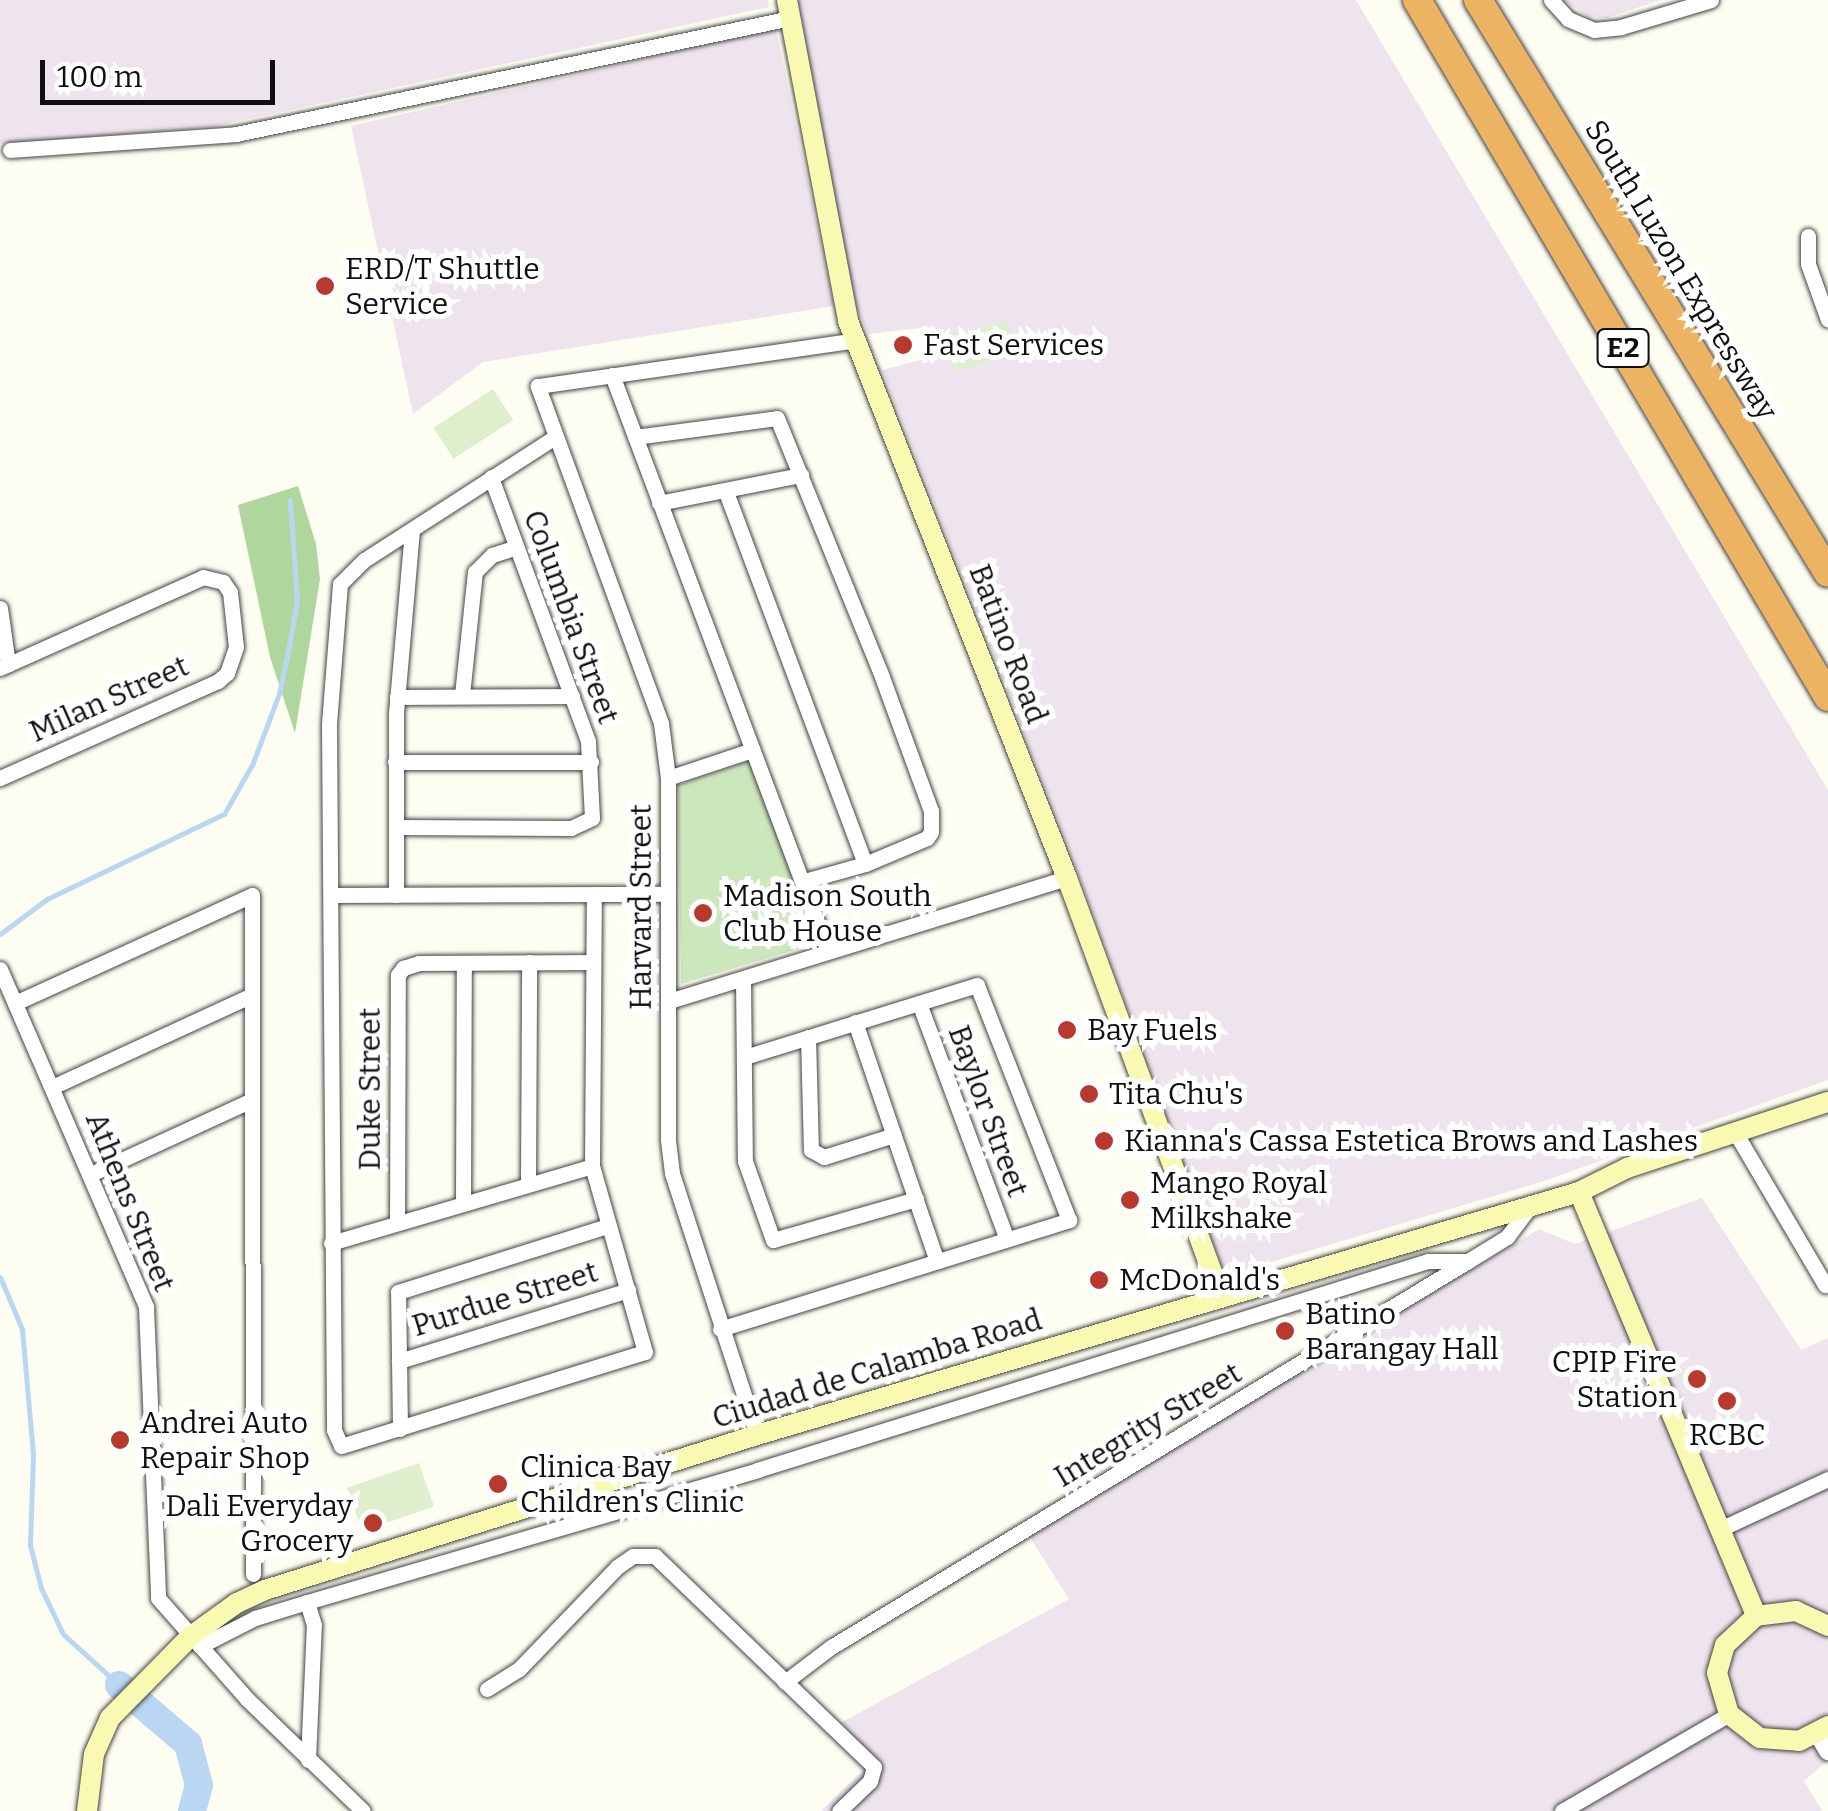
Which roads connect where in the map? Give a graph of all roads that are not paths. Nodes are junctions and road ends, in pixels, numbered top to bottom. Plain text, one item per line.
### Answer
1 (1417, 0) edge
2 (1478, 0) edge
3 (1551, 0) edge
4 (1711, 0) edge
5 (789, 9) edge
6 (10, 150) dead end
7 (1808, 236) dead end
8 (1828, 320) edge
9 (856, 340) junction
10 (612, 375) junction
11 (556, 437) junction
12 (635, 437) junction
13 (801, 475) junction
14 (491, 477) junction
15 (726, 492) junction
16 (659, 502) junction
17 (412, 530) junction
18 (516, 547) junction
19 (1828, 574) edge
20 (0, 608) edge
21 (4, 666) edge
22 (462, 695) junction
23 (397, 696) junction
24 (572, 696) junction
25 (1828, 697) edge
26 (752, 750) junction
27 (395, 762) junction
28 (591, 762) junction
29 (0, 778) edge
30 (668, 778) junction
31 (396, 827) junction
32 (865, 864) junction
33 (1067, 878) junction
34 (804, 882) junction
35 (667, 894) junction
36 (396, 895) junction
37 (332, 896) junction
38 (594, 896) junction
39 (828, 951) junction
40 (529, 962) junction
41 (593, 962) junction
42 (464, 963) junction
43 (3, 977) edge
44 (743, 979) junction
45 (252, 995) junction
46 (669, 1001) junction
47 (918, 1002) junction
48 (16, 1004) junction
49 (855, 1022) junction
50 (808, 1037) junction
51 (746, 1056) junction
52 (52, 1087) junction
53 (252, 1100) junction
54 (1828, 1102) edge
55 (1735, 1132) junction
56 (894, 1135) junction
57 (592, 1166) junction
58 (91, 1174) junction
59 (528, 1183) junction
60 (1580, 1192) junction
61 (916, 1199) junction
62 (463, 1203) junction
63 (1530, 1206) junction
64 (397, 1223) junction
65 (606, 1226) junction
66 (1007, 1239) junction
67 (331, 1243) junction
68 (937, 1261) junction
69 (1468, 1261) junction
70 (1825, 1285) dead end
71 (628, 1290) junction
72 (1221, 1296) junction
73 (720, 1329) junction
74 (399, 1361) junction
75 (400, 1430) junction
76 (757, 1435) junction
77 (1828, 1478) edge
78 (1718, 1530) junction
79 (253, 1574) dead end
80 (308, 1602) junction
81 (1756, 1616) junction
82 (1828, 1626) edge
83 (195, 1641) junction
84 (785, 1682) junction
85 (486, 1689) dead end
86 (1729, 1714) junction
87 (1825, 1737) edge
88 (308, 1760) junction
89 (86, 1811) edge
90 (363, 1811) edge
91 (840, 1811) edge
92 (1562, 1811) edge

1 - 25 highway, E2
2 - 19 highway, South Luzon Expressway / E2
3 - 4 street
5 - 6 street
5 - 9 main road, Batino Road
7 - 8 street
9 - 10 street
9 - 33 main road, Batino Road
10 - 11 street, Harvard Street
10 - 12 street
11 - 14 street
11 - 30 street, Harvard Street
12 - 13 street
12 - 16 street
13 - 15 street
13 - 32 street
14 - 17 street
14 - 18 street, Columbia Street
15 - 16 street
15 - 32 street
16 - 26 street
17 - 23 street
17 - 37 street
18 - 22 street
18 - 24 street, Columbia Street
20 - 21 street
21 - 29 street, Milan Street
22 - 23 street
22 - 24 street
23 - 27 street
24 - 28 street, Columbia Street
26 - 30 street
26 - 34 street
27 - 28 street
27 - 31 street
28 - 31 street, Columbia Street
30 - 35 street, Harvard Street
31 - 36 street
32 - 34 street
33 - 39 street
33 - 72 main road, Batino Road
34 - 39 street
35 - 38 street
35 - 46 street, Harvard Street
36 - 37 street
36 - 38 street
37 - 67 street
38 - 41 street
39 - 44 street
40 - 41 street, Duke Street
40 - 42 street, Duke Street
40 - 59 street
41 - 57 street
42 - 62 street
42 - 64 street, Duke Street
43 - 48 street, Athens Street
44 - 46 street
44 - 51 street
45 - 48 street
45 - 52 street
45 - 53 street
46 - 73 street, Harvard Street
47 - 49 street
47 - 66 street, Baylor Street
47 - 66 street
48 - 52 street, Athens Street
49 - 50 street
49 - 56 street
50 - 51 street
50 - 56 street
51 - 61 street
52 - 58 street, Athens Street
53 - 58 street
53 - 79 street
54 - 55 main road, Ciudad de Calamba Road
55 - 60 main road, Ciudad de Calamba Road
55 - 70 street
56 - 61 street
57 - 59 street
57 - 65 street
58 - 83 street, Athens Street
59 - 62 street
60 - 63 main road, Ciudad de Calamba Road
60 - 78 main road
61 - 68 street
62 - 64 street
63 - 69 street, Integrity Street
63 - 72 main road, Ciudad de Calamba Road
64 - 67 street
65 - 71 street
65 - 74 street
66 - 68 street
67 - 75 street
68 - 73 street
69 - 80 street
69 - 84 street, Integrity Street
71 - 74 street, Purdue Street
71 - 75 street
72 - 76 main road, Ciudad de Calamba Road
73 - 76 street, Harvard Street
74 - 75 street
76 - 83 main road, Ciudad de Calamba Road
77 - 78 street
78 - 81 main road
80 - 83 street
80 - 88 street
81 - 82 main road
81 - 86 main road
83 - 88 street, Athens Street
83 - 89 main road, Ciudad de Calamba Road
84 - 85 street
84 - 91 street
86 - 87 main road
86 - 92 street
88 - 90 street, Athens Street

